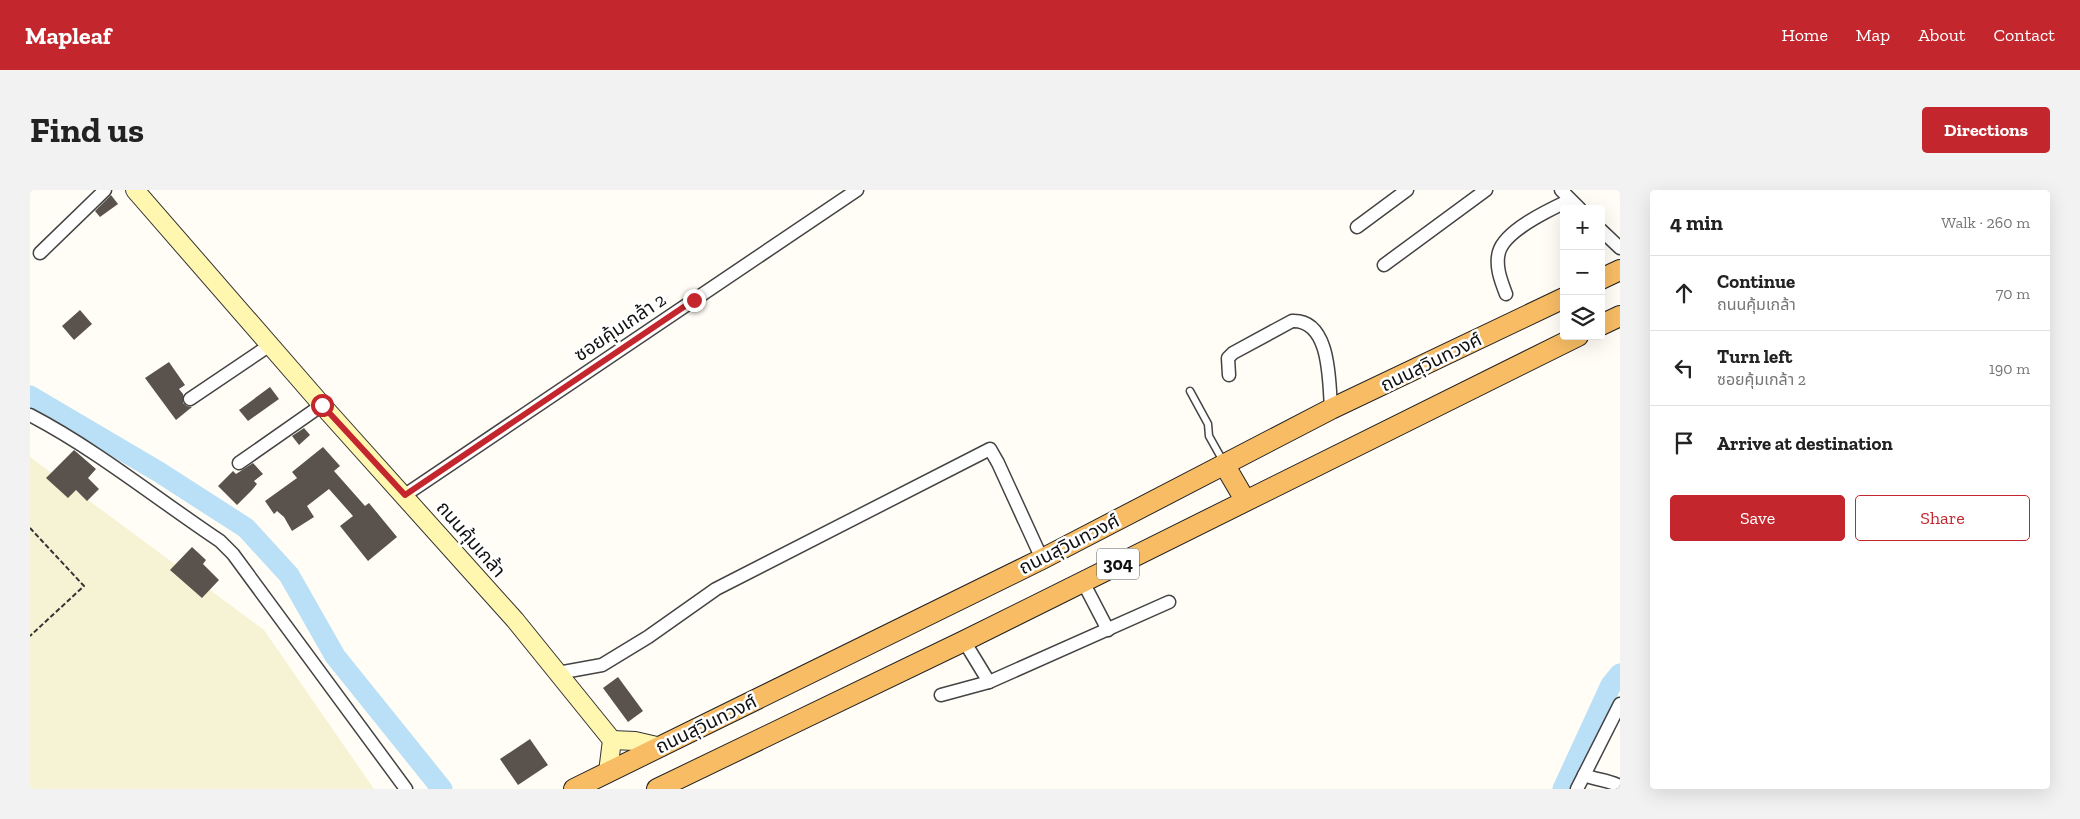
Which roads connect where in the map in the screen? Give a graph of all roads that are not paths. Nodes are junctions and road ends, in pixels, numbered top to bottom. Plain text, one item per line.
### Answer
1 (105, 190) edge
2 (136, 190) edge
3 (856, 190) edge
4 (1407, 190) edge
5 (1486, 190) edge
6 (1561, 190) edge
7 (1570, 200) junction
8 (1576, 205) edge
9 (1357, 227) dead end
10 (1605, 234) edge
11 (1620, 248) edge
12 (40, 253) dead end
13 (1384, 265) dead end
14 (1620, 270) edge
15 (1605, 277) edge
16 (1506, 294) dead end
17 (1560, 300) edge
18 (1570, 340) edge
19 (270, 346) junction
20 (1229, 375) dead end
21 (1190, 391) dead end
22 (190, 399) dead end
23 (322, 405) junction
24 (1331, 409) junction
25 (30, 415) edge
26 (239, 463) dead end
27 (1224, 464) junction
28 (405, 495) junction
29 (1245, 500) junction
30 (1042, 559) junction
31 (1083, 582) junction
32 (1169, 602) dead end
33 (1108, 630) junction
34 (964, 641) junction
35 (558, 673) junction
36 (989, 682) junction
37 (941, 695) dead end
38 (1620, 704) edge
39 (612, 740) junction
40 (661, 747) junction
41 (608, 772) junction
42 (1584, 775) junction
43 (1620, 786) edge
44 (406, 789) edge
45 (574, 789) edge
46 (657, 789) edge
47 (1577, 789) edge

1 - 12 street
2 - 19 main road, ถนนคุ้มเกล้า
3 - 28 street, ซอยคุ้มเกล้า 2
4 - 9 street
5 - 13 street
6 - 7 street
7 - 8 street
7 - 16 street
10 - 11 street
14 - 15 highway
17 - 24 highway, ถนนสุวินทวงศ์ / 304
18 - 29 highway, ถนนสุวินทวงศ์ / 304
19 - 22 street
19 - 23 main road, ถนนคุ้มเกล้า
20 - 24 street
21 - 27 lane
23 - 26 street
23 - 28 main road, ถนนคุ้มเกล้า
24 - 27 highway, ถนนสุวินทวงศ์ / 304
25 - 44 street
27 - 29 highway
27 - 30 highway, ถนนสุวินทวงศ์ / 304
28 - 35 main road, ถนนคุ้มเกล้า
29 - 31 highway, ถนนสุวินทวงศ์ / 304
30 - 35 street
30 - 40 highway, ถนนสุวินทวงศ์ / 304
31 - 33 street
31 - 34 highway, ถนนสุวินทวงศ์ / 304
32 - 33 street
33 - 36 street
34 - 36 street
34 - 46 highway, ถนนสุวินทวงศ์ / 304
35 - 39 main road, ถนนคุ้มเกล้า
36 - 37 street
38 - 42 street
39 - 40 main road
39 - 41 main road
40 - 41 highway, ถนนสุวินทวงศ์ / 304
41 - 45 highway, ถนนสุวินทวงศ์ / 304
42 - 43 street
42 - 47 street

